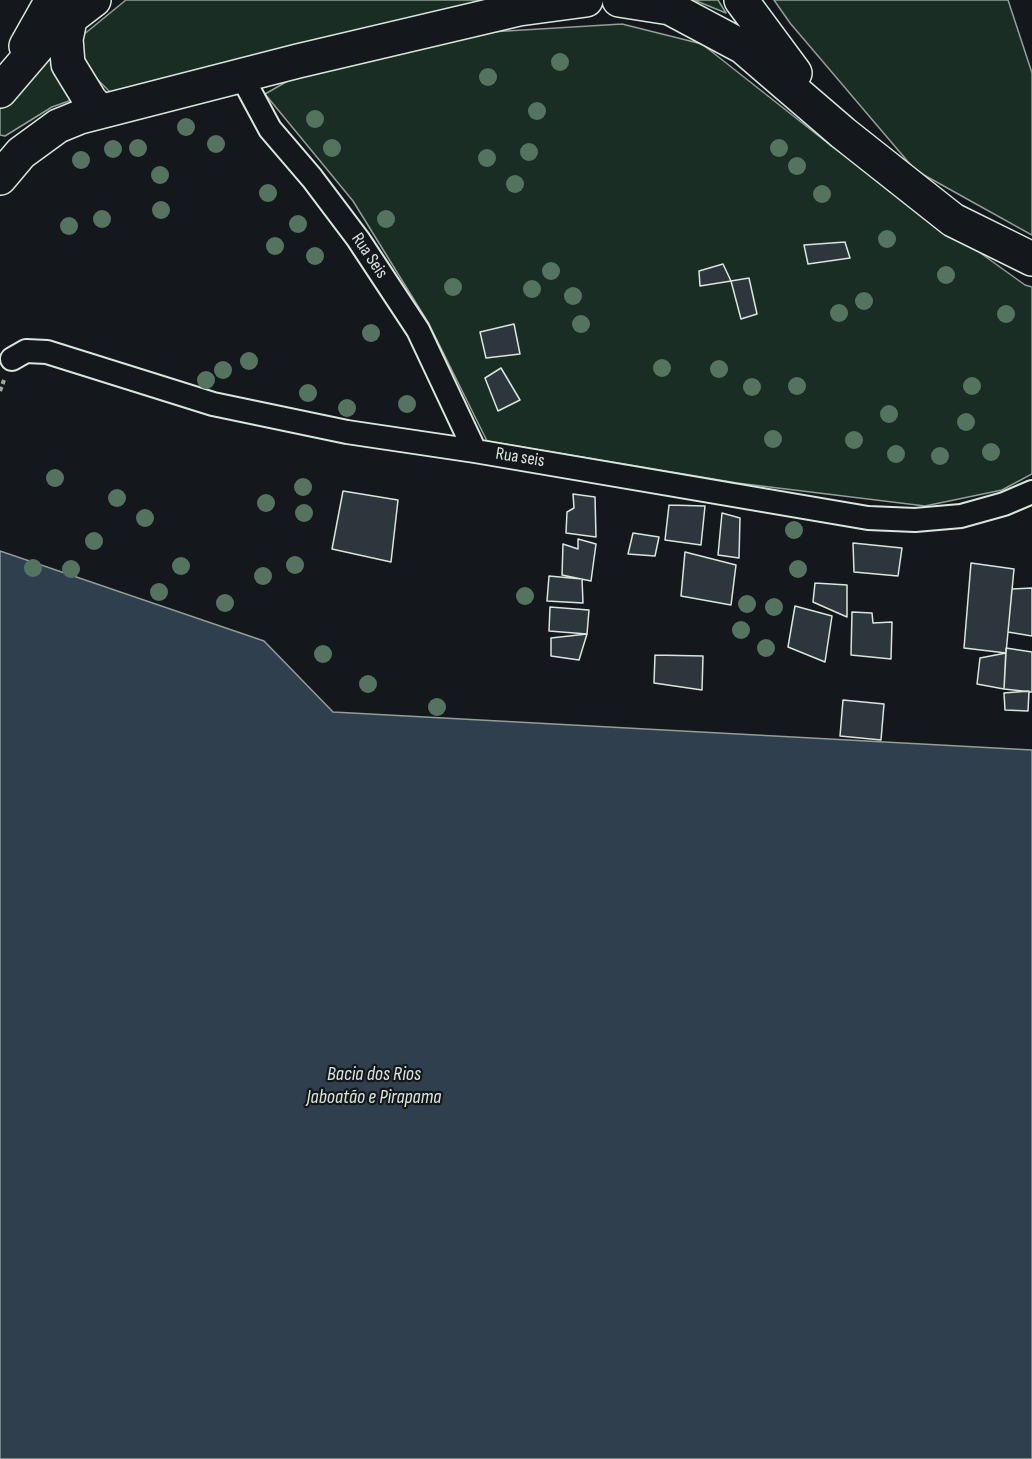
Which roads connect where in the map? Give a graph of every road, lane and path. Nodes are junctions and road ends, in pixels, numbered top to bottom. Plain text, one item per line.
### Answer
1 (586, 0) edge
2 (619, 0) edge
3 (741, 0) edge
4 (55, 9) edge
5 (241, 75) junction
6 (0, 91) edge
7 (100, 111) junction
8 (843, 133) junction
9 (0, 178) edge
10 (1032, 259) edge
11 (12, 359) dead end
12 (475, 451) junction
13 (1032, 492) edge

1 - 5 main road
2 - 8 main road
3 - 8 main road
4 - 6 main road
4 - 7 main road
5 - 7 main road
5 - 12 street, Rua Seis
7 - 9 main road
8 - 10 main road
11 - 12 street, Rua seis
12 - 13 street, Rua seis

